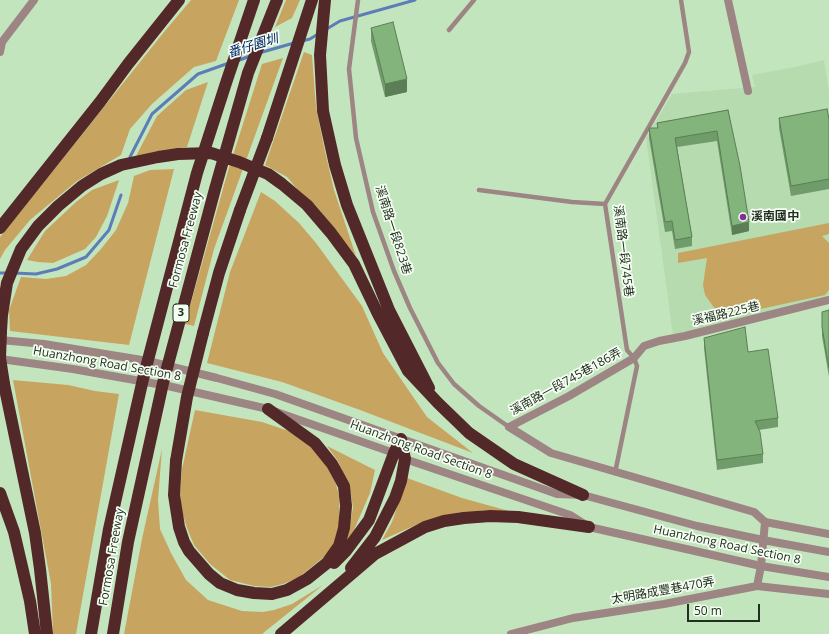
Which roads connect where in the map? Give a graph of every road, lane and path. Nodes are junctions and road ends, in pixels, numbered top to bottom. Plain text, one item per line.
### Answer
1 (34, 0) edge
2 (179, 0) edge
3 (254, 0) edge
4 (277, 0) edge
5 (312, 0) edge
6 (325, 0) edge
7 (358, 0) edge
8 (474, 0) edge
9 (681, 0) edge
10 (728, 0) edge
11 (448, 30) dead end
12 (1, 42) edge
13 (0, 52) edge
14 (748, 91) dead end
15 (479, 190) dead end
16 (605, 204) junction
17 (0, 228) edge
18 (829, 300) edge
19 (0, 340) edge
20 (634, 358) junction
21 (0, 359) edge
22 (438, 403) junction
23 (268, 409) junction
24 (509, 427) junction
25 (401, 439) junction
26 (394, 453) junction
27 (405, 459) junction
28 (615, 473) junction
29 (0, 492) edge
30 (583, 495) junction
31 (765, 522) junction
32 (589, 527) junction
33 (829, 534) edge
34 (763, 540) junction
35 (829, 552) edge
36 (761, 566) junction
37 (829, 577) edge
38 (757, 586) junction
39 (287, 590) junction
40 (333, 590) junction
41 (829, 594) edge
42 (35, 634) edge
43 (47, 634) edge
44 (91, 634) edge
45 (113, 634) edge
46 (281, 634) edge
47 (511, 634) edge

1 - 12 street
2 - 17 highway
3 - 44 highway, Formosa Freeway / 3, bridge
4 - 45 highway, Formosa Freeway / 3, bridge
5 - 39 highway, bridge
6 - 22 highway
7 - 24 lane, 溪南路一段823巷
8 - 11 lane
9 - 16 lane, 溪南路一段745巷
10 - 14 street
12 - 13 street
15 - 16 lane
16 - 20 lane, 溪南路一段745巷
18 - 20 street, 溪福路225巷
19 - 25 street, Huanzhong Road Section 8
20 - 24 street, 溪南路一段745巷186弄
20 - 28 lane, 溪南路一段745巷
21 - 23 street, Huanzhong Road Section 8
22 - 30 highway
22 - 43 highway, bridge
23 - 26 street, Huanzhong Road Section 8
23 - 39 highway
24 - 28 street
25 - 26 highway
25 - 27 highway
25 - 30 street, Huanzhong Road Section 8
26 - 27 street, Huanzhong Road Section 8
26 - 39 highway
27 - 32 street, Huanzhong Road Section 8
27 - 40 highway
28 - 31 street
29 - 42 highway
30 - 34 street, Huanzhong Road Section 8
31 - 33 street
31 - 34 street
32 - 36 street, Huanzhong Road Section 8
32 - 40 highway
34 - 35 street, Huanzhong Road Section 8
34 - 36 street
36 - 37 street, Huanzhong Road Section 8
36 - 38 street
38 - 41 street
38 - 47 street, 太明路成豐巷470弄
40 - 46 highway

